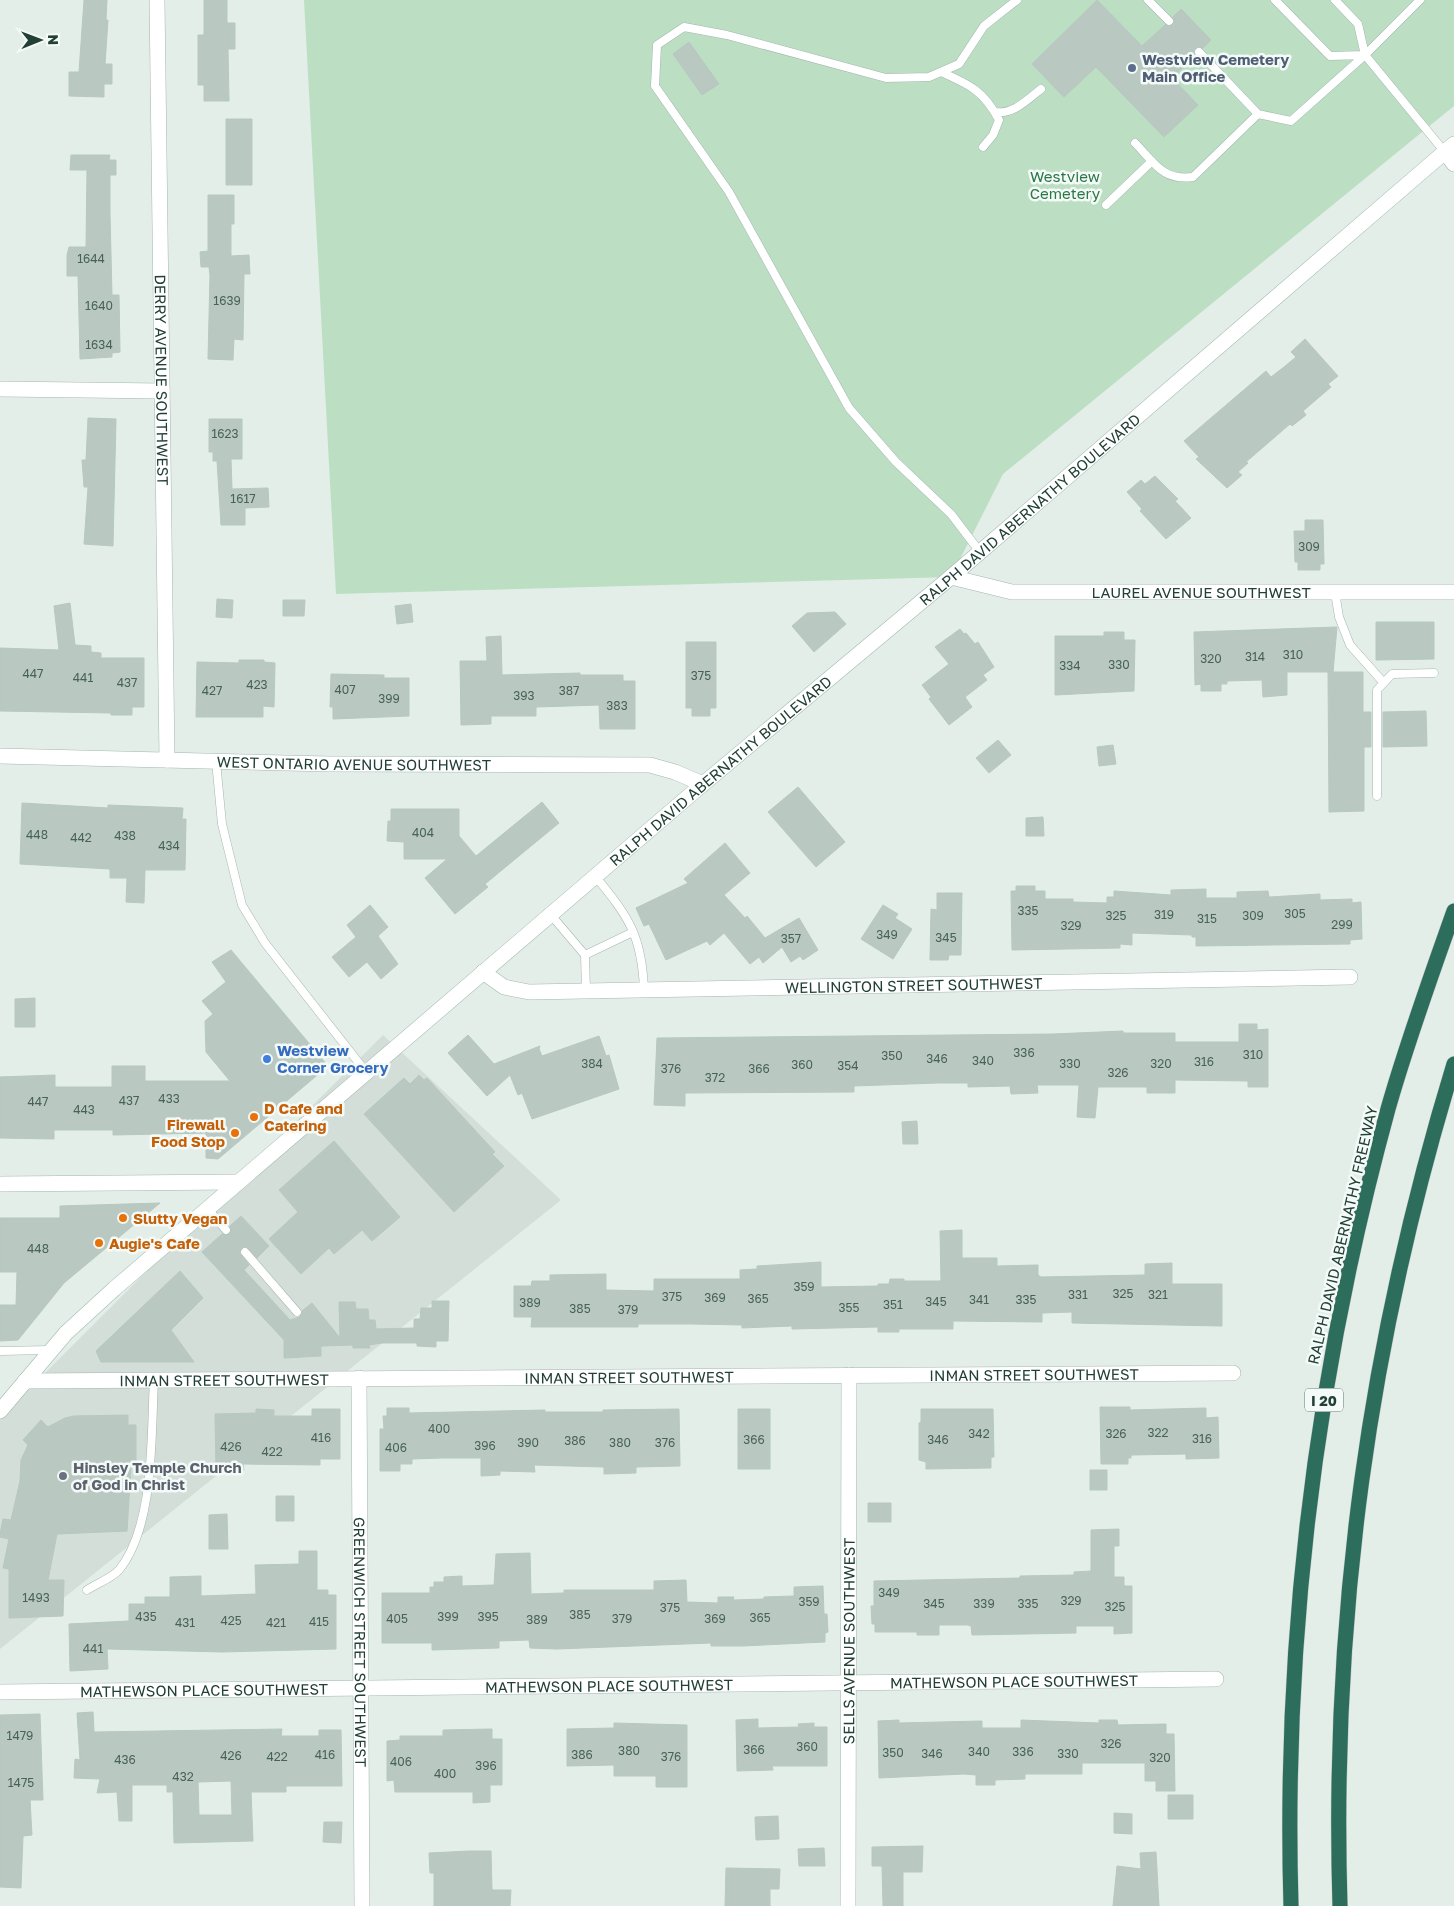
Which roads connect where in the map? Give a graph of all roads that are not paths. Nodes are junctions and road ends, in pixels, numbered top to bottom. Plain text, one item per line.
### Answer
1 (157, 0) edge
2 (1017, 0) edge
3 (1148, 0) edge
4 (1275, 0) edge
5 (1335, 0) edge
6 (1420, 0) edge
7 (1169, 20) dead end
8 (1198, 52) dead end
9 (1365, 55) junction
10 (941, 72) junction
11 (1041, 89) dead end
12 (995, 112) junction
13 (1258, 114) junction
14 (1135, 143) dead end
15 (983, 147) dead end
16 (1449, 148) edge
17 (1152, 161) junction
18 (1454, 164) edge
19 (1106, 205) dead end
20 (0, 389) edge
21 (162, 391) junction
22 (980, 552) junction
23 (952, 577) junction
24 (1335, 592) junction
25 (1454, 592) edge
26 (1434, 673) dead end
27 (1384, 682) junction
28 (0, 756) edge
29 (167, 760) junction
30 (216, 761) junction
31 (703, 784) junction
32 (1377, 796) dead end
33 (595, 876) junction
34 (1454, 910) edge
35 (550, 915) junction
36 (633, 932) junction
37 (585, 955) junction
38 (483, 972) junction
39 (1350, 977) dead end
40 (644, 990) junction
41 (586, 991) junction
42 (1454, 1064) edge
43 (366, 1072) junction
44 (237, 1182) junction
45 (0, 1184) edge
46 (207, 1208) junction
47 (226, 1230) dead end
48 (245, 1252) dead end
49 (297, 1312) dead end
50 (0, 1350) edge
51 (50, 1350) junction
52 (1233, 1373) dead end
53 (849, 1375) junction
54 (359, 1378) junction
55 (154, 1379) junction
56 (25, 1381) junction
57 (0, 1411) edge
58 (87, 1590) dead end
59 (1216, 1679) dead end
60 (848, 1683) junction
61 (361, 1688) junction
62 (0, 1692) edge
63 (362, 1906) edge
64 (848, 1906) edge
65 (1291, 1906) edge
66 (1340, 1906) edge

1 - 21 street, DERRY AVENUE SOUTHWEST
2 - 10 lane
3 - 7 lane
4 - 9 lane
5 - 9 lane
6 - 9 lane
8 - 13 lane
9 - 13 lane
9 - 16 lane
10 - 12 lane
10 - 22 lane
11 - 12 lane
12 - 15 lane
13 - 17 lane
14 - 17 lane
16 - 18 street
16 - 22 street, RALPH DAVID ABERNATHY BOULEVARD
17 - 19 lane
20 - 21 street
21 - 29 street, DERRY AVENUE SOUTHWEST
22 - 23 street, RALPH DAVID ABERNATHY BOULEVARD
23 - 24 street, LAUREL AVENUE SOUTHWEST
23 - 31 street, RALPH DAVID ABERNATHY BOULEVARD
24 - 25 street, LAUREL AVENUE SOUTHWEST
24 - 27 lane
26 - 27 lane
27 - 32 lane
28 - 29 street, WEST ONTARIO AVENUE SOUTHWEST
29 - 30 street, WEST ONTARIO AVENUE SOUTHWEST
30 - 31 street, WEST ONTARIO AVENUE SOUTHWEST
30 - 43 lane
31 - 33 street, RALPH DAVID ABERNATHY BOULEVARD
33 - 35 street, RALPH DAVID ABERNATHY BOULEVARD
33 - 36 lane
34 - 65 highway, RALPH DAVID ABERNATHY FREEWAY / I 20
35 - 37 lane
35 - 38 street, RALPH DAVID ABERNATHY BOULEVARD
36 - 37 lane
36 - 40 lane
37 - 41 lane
38 - 41 street, WELLINGTON STREET SOUTHWEST
38 - 43 street, RALPH DAVID ABERNATHY BOULEVARD
39 - 40 street, WELLINGTON STREET SOUTHWEST
40 - 41 street, WELLINGTON STREET SOUTHWEST
42 - 66 highway
43 - 44 street, RALPH DAVID ABERNATHY BOULEVARD
44 - 45 street
44 - 46 street, RALPH DAVID ABERNATHY BOULEVARD
46 - 47 lane
46 - 51 street, RALPH DAVID ABERNATHY BOULEVARD
48 - 49 lane
50 - 51 lane
51 - 56 street, RALPH DAVID ABERNATHY BOULEVARD
52 - 53 street, INMAN STREET SOUTHWEST
53 - 54 street, INMAN STREET SOUTHWEST
53 - 60 street, SELLS AVENUE SOUTHWEST
54 - 55 street, INMAN STREET SOUTHWEST
54 - 61 street, GREENWICH STREET SOUTHWEST
55 - 56 street, INMAN STREET SOUTHWEST
55 - 58 lane
56 - 57 street, RALPH DAVID ABERNATHY BOULEVARD
59 - 60 street, MATHEWSON PLACE SOUTHWEST
60 - 61 street, MATHEWSON PLACE SOUTHWEST
60 - 64 street, SELLS AVENUE SOUTHWEST
61 - 62 street, MATHEWSON PLACE SOUTHWEST
61 - 63 street, GREENWICH STREET SOUTHWEST

